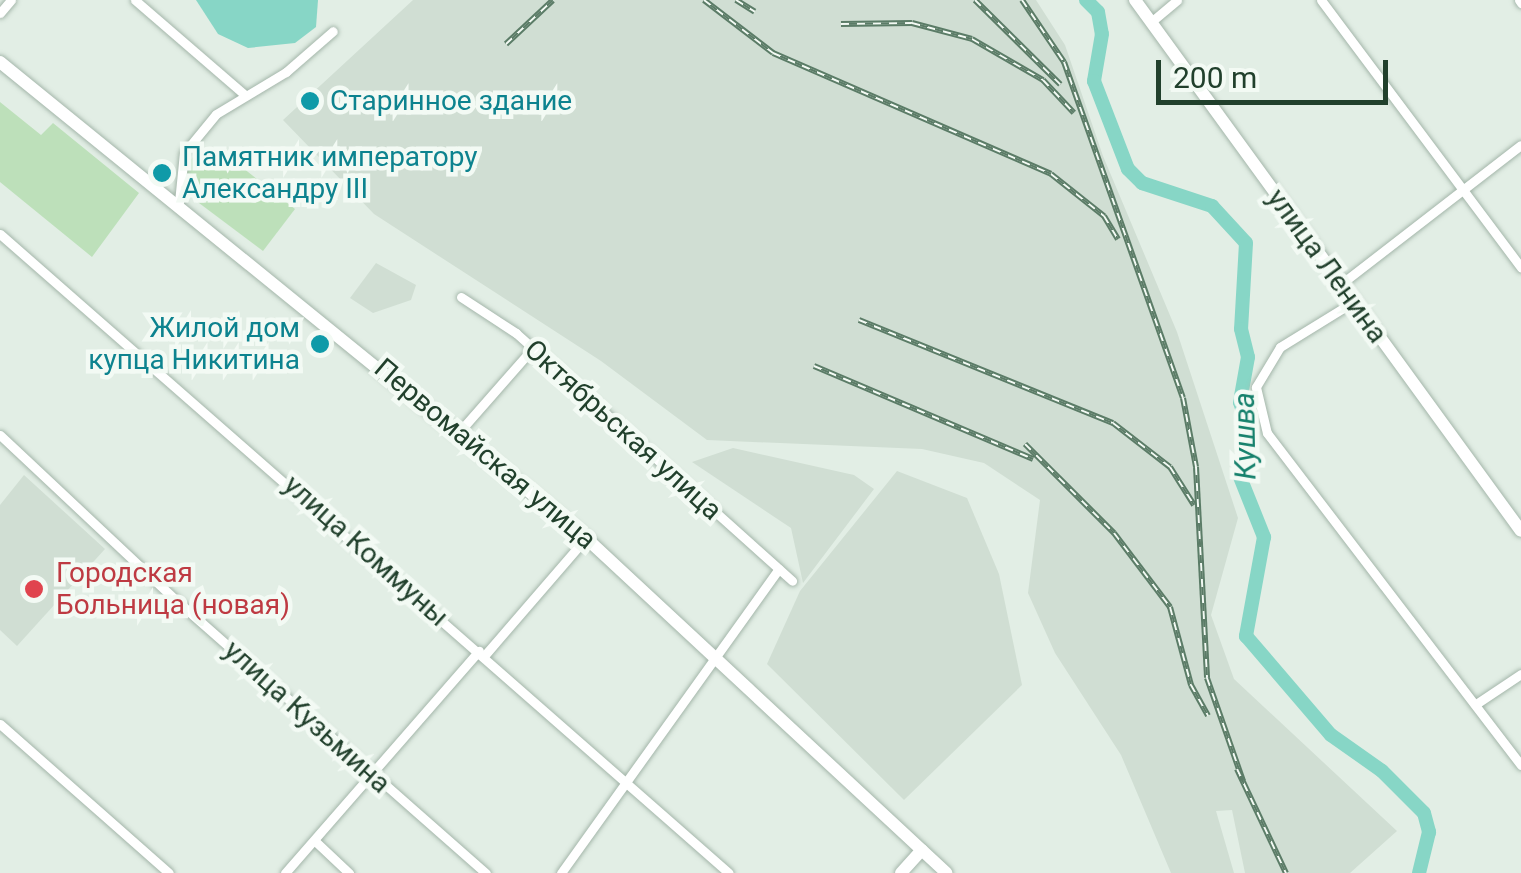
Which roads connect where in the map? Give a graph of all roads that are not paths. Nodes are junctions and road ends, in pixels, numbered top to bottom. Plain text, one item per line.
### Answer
1 (11, 0) edge
2 (136, 0) edge
3 (1135, 0) edge
4 (1177, 0) edge
5 (1321, 0) edge
6 (0, 13) edge
7 (1151, 22) junction
8 (333, 31) dead end
9 (0, 62) edge
10 (244, 94) junction
11 (1521, 145) edge
12 (1463, 194) junction
13 (178, 202) junction
14 (0, 234) edge
15 (1521, 266) edge
16 (1340, 284) junction
17 (460, 297) dead end
18 (1353, 302) junction
19 (532, 350) junction
20 (460, 431) junction
21 (0, 434) edge
22 (1521, 531) edge
23 (586, 538) junction
24 (779, 569) junction
25 (792, 581) dead end
26 (481, 654) junction
27 (717, 654) junction
28 (1521, 674) edge
29 (1476, 704) junction
30 (0, 724) edge
31 (1521, 765) edge
32 (370, 774) junction
33 (626, 777) junction
34 (315, 840) junction
35 (922, 850) junction
36 (168, 873) edge
37 (285, 873) edge
38 (349, 873) edge
39 (486, 873) edge
40 (561, 873) edge
41 (729, 873) edge
42 (901, 873) edge
43 (947, 873) edge

1 - 6 street
2 - 10 street
3 - 7 main road, улица Ленина
4 - 7 street
5 - 12 street
7 - 16 main road, улица Ленина
8 - 10 street
9 - 13 main road, Первомайская улица
10 - 13 street
11 - 12 street
12 - 15 street
12 - 16 street
13 - 20 main road, Первомайская улица
14 - 26 street, улица Коммуны
16 - 18 main road, улица Ленина
17 - 19 street, Октябрьская улица
18 - 22 main road, улица Ленина
18 - 29 street
19 - 20 street
19 - 24 street, Октябрьская улица
20 - 23 main road, Первомайская улица
21 - 32 street, улица Кузьмина
23 - 26 street
23 - 27 main road, Первомайская улица
24 - 25 street, Октябрьская улица
24 - 27 street
26 - 32 street
26 - 33 street, улица Коммуны
27 - 33 street
27 - 35 main road, Первомайская улица
28 - 29 street
29 - 31 street
30 - 36 street
32 - 34 street
32 - 39 street, улица Кузьмина
33 - 40 street
33 - 41 street, улица Коммуны
34 - 37 street
34 - 38 street
35 - 42 main road
35 - 43 main road, Первомайская улица

